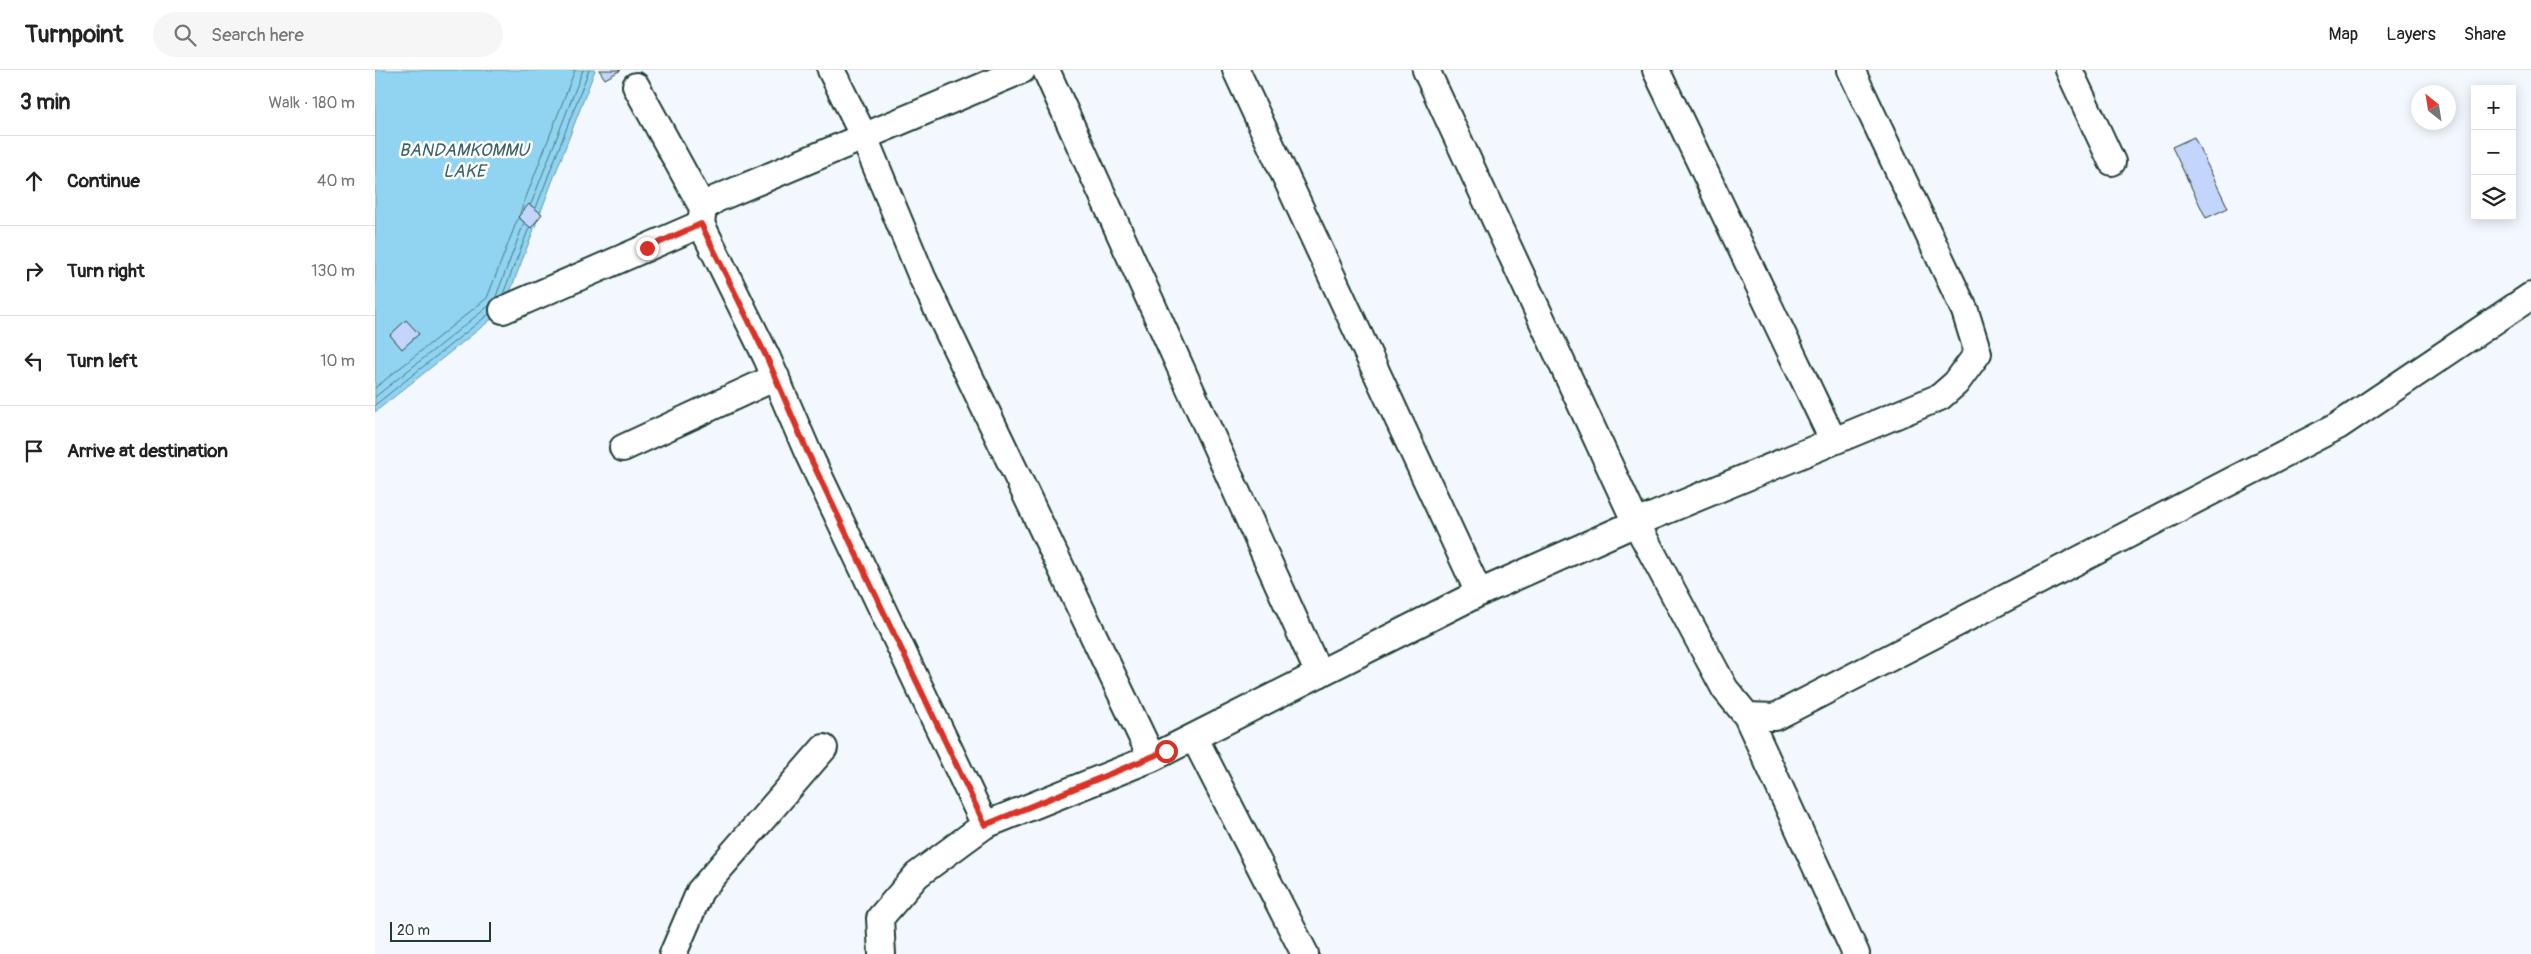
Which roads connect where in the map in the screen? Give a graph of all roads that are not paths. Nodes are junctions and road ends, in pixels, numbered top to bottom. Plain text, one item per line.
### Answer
1 (831, 70) edge
2 (1022, 70) edge
3 (1046, 70) edge
4 (1236, 70) edge
5 (1426, 70) edge
6 (1656, 70) edge
7 (1851, 70) edge
8 (2069, 70) edge
9 (636, 86) dead end
10 (865, 137) junction
11 (2111, 162) dead end
12 (702, 216) junction
13 (2531, 296) edge
14 (503, 310) dead end
15 (775, 377) junction
16 (1833, 440) junction
17 (623, 448) dead end
18 (1636, 522) junction
19 (1479, 593) junction
20 (1319, 674) junction
21 (1747, 716) junction
22 (1194, 737) junction
23 (823, 748) dead end
24 (1152, 758) junction
25 (985, 825) junction
26 (673, 954) edge
27 (882, 954) edge
28 (1305, 954) edge
29 (1856, 954) edge

1 - 10 street
2 - 10 street
3 - 20 street
4 - 19 street
5 - 18 street
6 - 16 street
7 - 16 street
8 - 11 street
9 - 12 street
10 - 12 street
10 - 24 street
12 - 14 street
12 - 15 street
13 - 21 street
15 - 17 street
15 - 25 street
16 - 18 street
18 - 19 street
18 - 21 street
19 - 20 street
20 - 22 street
21 - 29 street
22 - 24 street
22 - 28 street
23 - 26 street
24 - 25 street
25 - 27 street

